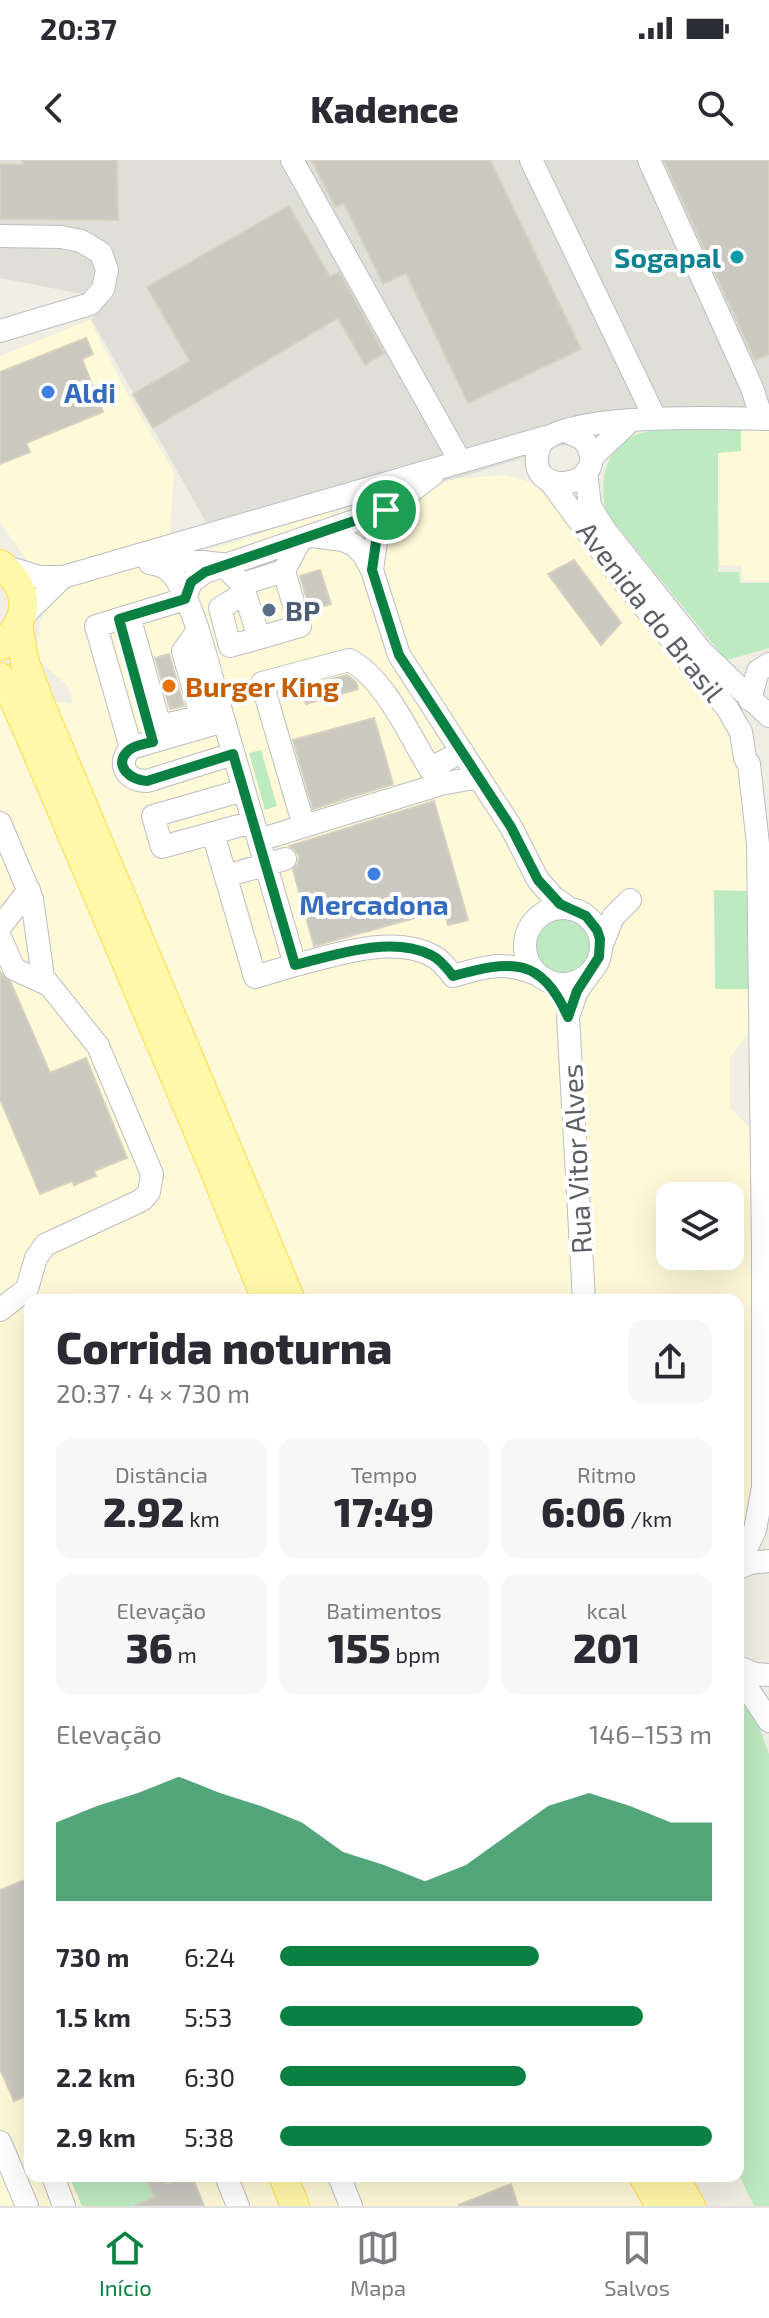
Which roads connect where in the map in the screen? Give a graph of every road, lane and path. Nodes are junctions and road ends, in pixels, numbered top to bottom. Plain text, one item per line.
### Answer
1 (292, 160) edge
2 (531, 160) edge
3 (649, 160) edge
4 (0, 236) edge
5 (0, 331) edge
6 (760, 384) edge
7 (655, 418) junction
8 (765, 419) edge
9 (631, 420) junction
10 (556, 434) junction
11 (462, 461) junction
12 (588, 465) junction
13 (546, 478) junction
14 (386, 510) junction
15 (306, 538) junction
16 (150, 563) junction
17 (222, 564) junction
18 (1, 565) edge
19 (107, 565) junction
20 (372, 570) junction
21 (284, 571) junction
22 (63, 577) junction
23 (244, 588) junction
24 (185, 599) junction
25 (124, 617) junction
26 (13, 629) edge
27 (197, 632) junction
28 (769, 664) edge
29 (0, 677) edge
30 (750, 700) junction
31 (769, 716) edge
32 (224, 721) junction
33 (769, 722) edge
34 (153, 742) junction
35 (131, 748) junction
36 (462, 751) junction
37 (233, 754) junction
38 (754, 762) edge
39 (479, 777) junction
40 (244, 790) junction
41 (769, 802) edge
42 (0, 823) edge
43 (304, 826) junction
44 (256, 831) junction
45 (757, 831) junction
46 (213, 833) junction
47 (275, 862) junction
48 (226, 876) junction
49 (538, 880) junction
50 (29, 890) junction
51 (574, 910) junction
52 (0, 927) edge
53 (528, 930) junction
54 (0, 937) edge
55 (601, 948) junction
56 (295, 965) junction
57 (494, 965) junction
58 (590, 973) junction
59 (542, 978) junction
60 (47, 984) junction
61 (764, 1002) edge
62 (568, 1017) junction
63 (765, 1052) edge
64 (264, 1294) edge
65 (288, 1294) edge
66 (584, 1294) edge
67 (766, 1305) edge
68 (0, 1310) edge
69 (763, 1487) junction
70 (769, 1524) edge
71 (744, 1554) edge
72 (769, 1561) edge
73 (744, 1565) edge
74 (744, 1669) edge
75 (769, 1675) edge
76 (744, 1683) edge
77 (769, 1721) edge
78 (0, 2142) edge
79 (20, 2163) edge
80 (55, 2182) edge
81 (228, 2182) edge
82 (285, 2182) edge
83 (341, 2182) edge
84 (646, 2182) edge
85 (677, 2182) edge
86 (27, 2206) edge
87 (64, 2206) edge
88 (238, 2206) edge
89 (295, 2206) edge
90 (351, 2206) edge
91 (660, 2206) edge
92 (691, 2206) edge

1 - 11 street
2 - 7 street
3 - 6 street
4 - 5 street
6 - 8 street
7 - 8 street
7 - 9 street
9 - 10 street
9 - 12 street
10 - 11 street
10 - 12 street
10 - 13 street
11 - 13 street
11 - 14 street
11 - 19 street
12 - 13 street
12 - 30 street, Avenida do Brasil
13 - 38 street, Avenida do Brasil
14 - 15 street
14 - 20 street
15 - 17 street
15 - 20 street
15 - 21 street
16 - 17 street
16 - 19 street
16 - 24 street
17 - 23 street
17 - 24 street
18 - 22 street
18 - 26 main road
19 - 22 street
20 - 36 street
21 - 23 street
21 - 23 street
22 - 26 street
24 - 25 street
24 - 27 street
25 - 27 street
25 - 34 street
25 - 35 street
26 - 65 main road
27 - 32 street
28 - 30 street
29 - 64 main road
30 - 31 street, Avenida do Brasil
32 - 34 street
32 - 37 street
33 - 38 street
34 - 35 street
35 - 37 street
36 - 39 street
36 - 43 street
37 - 40 street
38 - 45 street, Avenida do Brasil
39 - 43 street
39 - 49 street
40 - 44 street
40 - 46 street
41 - 45 street
42 - 50 street
43 - 44 street
44 - 46 street
44 - 47 street
45 - 61 street
46 - 48 street
47 - 48 street
47 - 56 street
48 - 56 street
49 - 51 street
49 - 53 street, Rua Vitor Alves
50 - 52 street
50 - 60 street
51 - 53 street
51 - 55 street
51 - 55 street, Rua Vitor Alves
53 - 57 street
53 - 59 street, Rua Vitor Alves
54 - 60 street
55 - 58 street, Rua Vitor Alves
56 - 57 street
57 - 59 street
58 - 59 street
58 - 62 street, Rua Vitor Alves
59 - 62 street, Rua Vitor Alves
60 - 68 street
61 - 63 street
62 - 66 street, Rua Vitor Alves
63 - 67 street
67 - 69 street
69 - 70 street
69 - 71 street
72 - 73 street
74 - 75 street
76 - 77 street
78 - 79 street
79 - 86 street
80 - 87 street
81 - 88 street
82 - 89 main road
83 - 90 street
84 - 91 main road
85 - 92 main road

